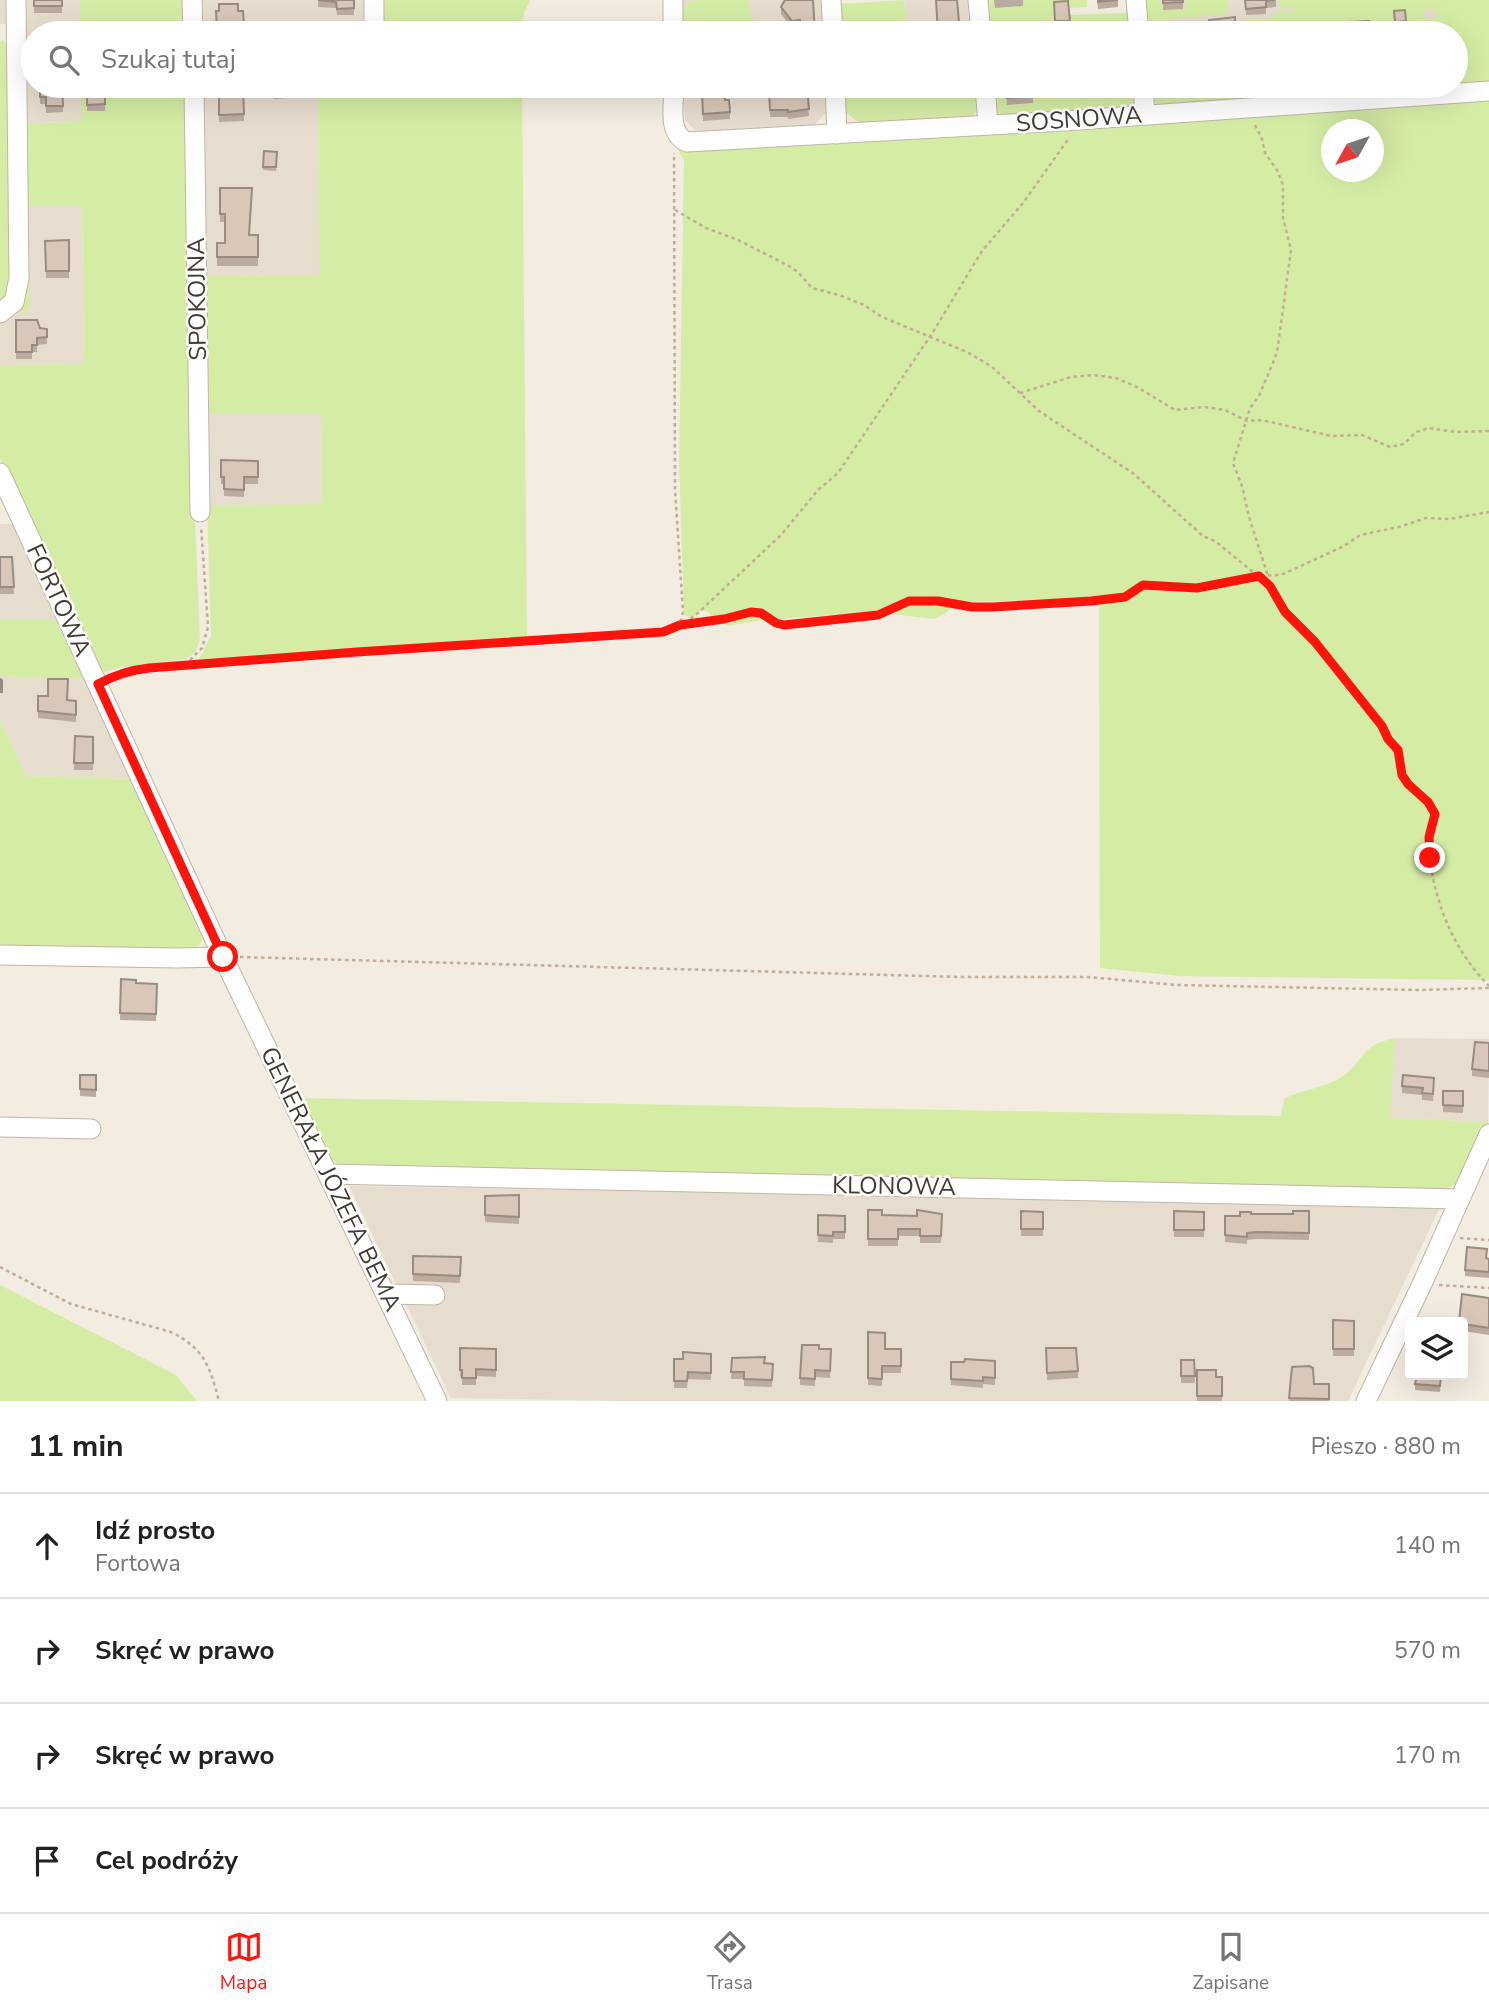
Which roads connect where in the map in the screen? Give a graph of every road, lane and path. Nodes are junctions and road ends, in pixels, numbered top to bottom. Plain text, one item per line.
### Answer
1 (16, 0) edge
2 (192, 0) edge
3 (374, 0) edge
4 (673, 0) edge
5 (831, 0) edge
6 (978, 0) edge
7 (1136, 0) edge
8 (193, 21) edge
9 (374, 21) edge
10 (673, 21) edge
11 (832, 21) edge
12 (980, 21) edge
13 (1138, 21) edge
14 (8, 37) edge
15 (1489, 92) edge
16 (1468, 93) edge
17 (194, 98) edge
18 (674, 98) edge
19 (836, 98) edge
20 (986, 98) edge
21 (1144, 98) edge
22 (1396, 98) edge
23 (1242, 108) junction
24 (1145, 114) junction
25 (1078, 120) junction
26 (988, 125) junction
27 (674, 129) junction
28 (837, 134) junction
29 (675, 210) junction
30 (0, 313) edge
31 (929, 338) junction
32 (1020, 393) junction
33 (1247, 421) junction
34 (1489, 430) edge
35 (0, 472) edge
36 (200, 512) joint
37 (1489, 512) edge
38 (1259, 576) junction
39 (1268, 576) junction
40 (680, 625) junction
41 (182, 666) junction
42 (98, 684) junction
43 (0, 955) edge
44 (223, 957) junction
45 (1489, 987) edge
46 (0, 1127) edge
47 (90, 1129) dead end
48 (1489, 1134) edge
49 (329, 1174) junction
50 (1460, 1199) junction
51 (1443, 1237) junction
52 (1489, 1240) edge
53 (0, 1267) edge
54 (1422, 1284) junction
55 (1489, 1289) edge
56 (387, 1294) junction
57 (435, 1295) dead end
58 (219, 1401) edge
59 (438, 1401) edge
60 (1366, 1401) edge

1 - 14 street
2 - 8 street
3 - 9 street
4 - 10 street
5 - 11 street
6 - 12 street
7 - 13 street
14 - 30 street
15 - 16 street, SOSNOWA
17 - 36 street, SPOKOJNA
18 - 27 street
19 - 28 street
20 - 26 street
21 - 24 street
22 - 23 street, SOSNOWA
23 - 24 street, SOSNOWA
23 - 33 path
24 - 25 street, SOSNOWA
25 - 26 street, SOSNOWA
25 - 31 path
26 - 28 street, SOSNOWA
27 - 28 street, SOSNOWA
27 - 29 path
29 - 31 path
29 - 40 path
31 - 32 path
31 - 40 path
32 - 33 path
32 - 38 path
33 - 34 path
33 - 39 path
35 - 42 street, FORTOWA
36 - 41 path
37 - 39 path
38 - 39 path
38 - 40 path
38 - 45 path
40 - 41 path
41 - 42 path
42 - 44 street, FORTOWA
43 - 44 street
44 - 45 path
44 - 49 street, GENERAŁA JÓZEFA BEMA
46 - 47 street
48 - 50 street
49 - 50 street, KLONOWA
49 - 56 street, GENERAŁA JÓZEFA BEMA
50 - 51 street
51 - 52 path
51 - 54 street
53 - 58 path
54 - 55 path
54 - 60 street
56 - 57 street
56 - 59 street, GENERAŁA JÓZEFA BEMA

